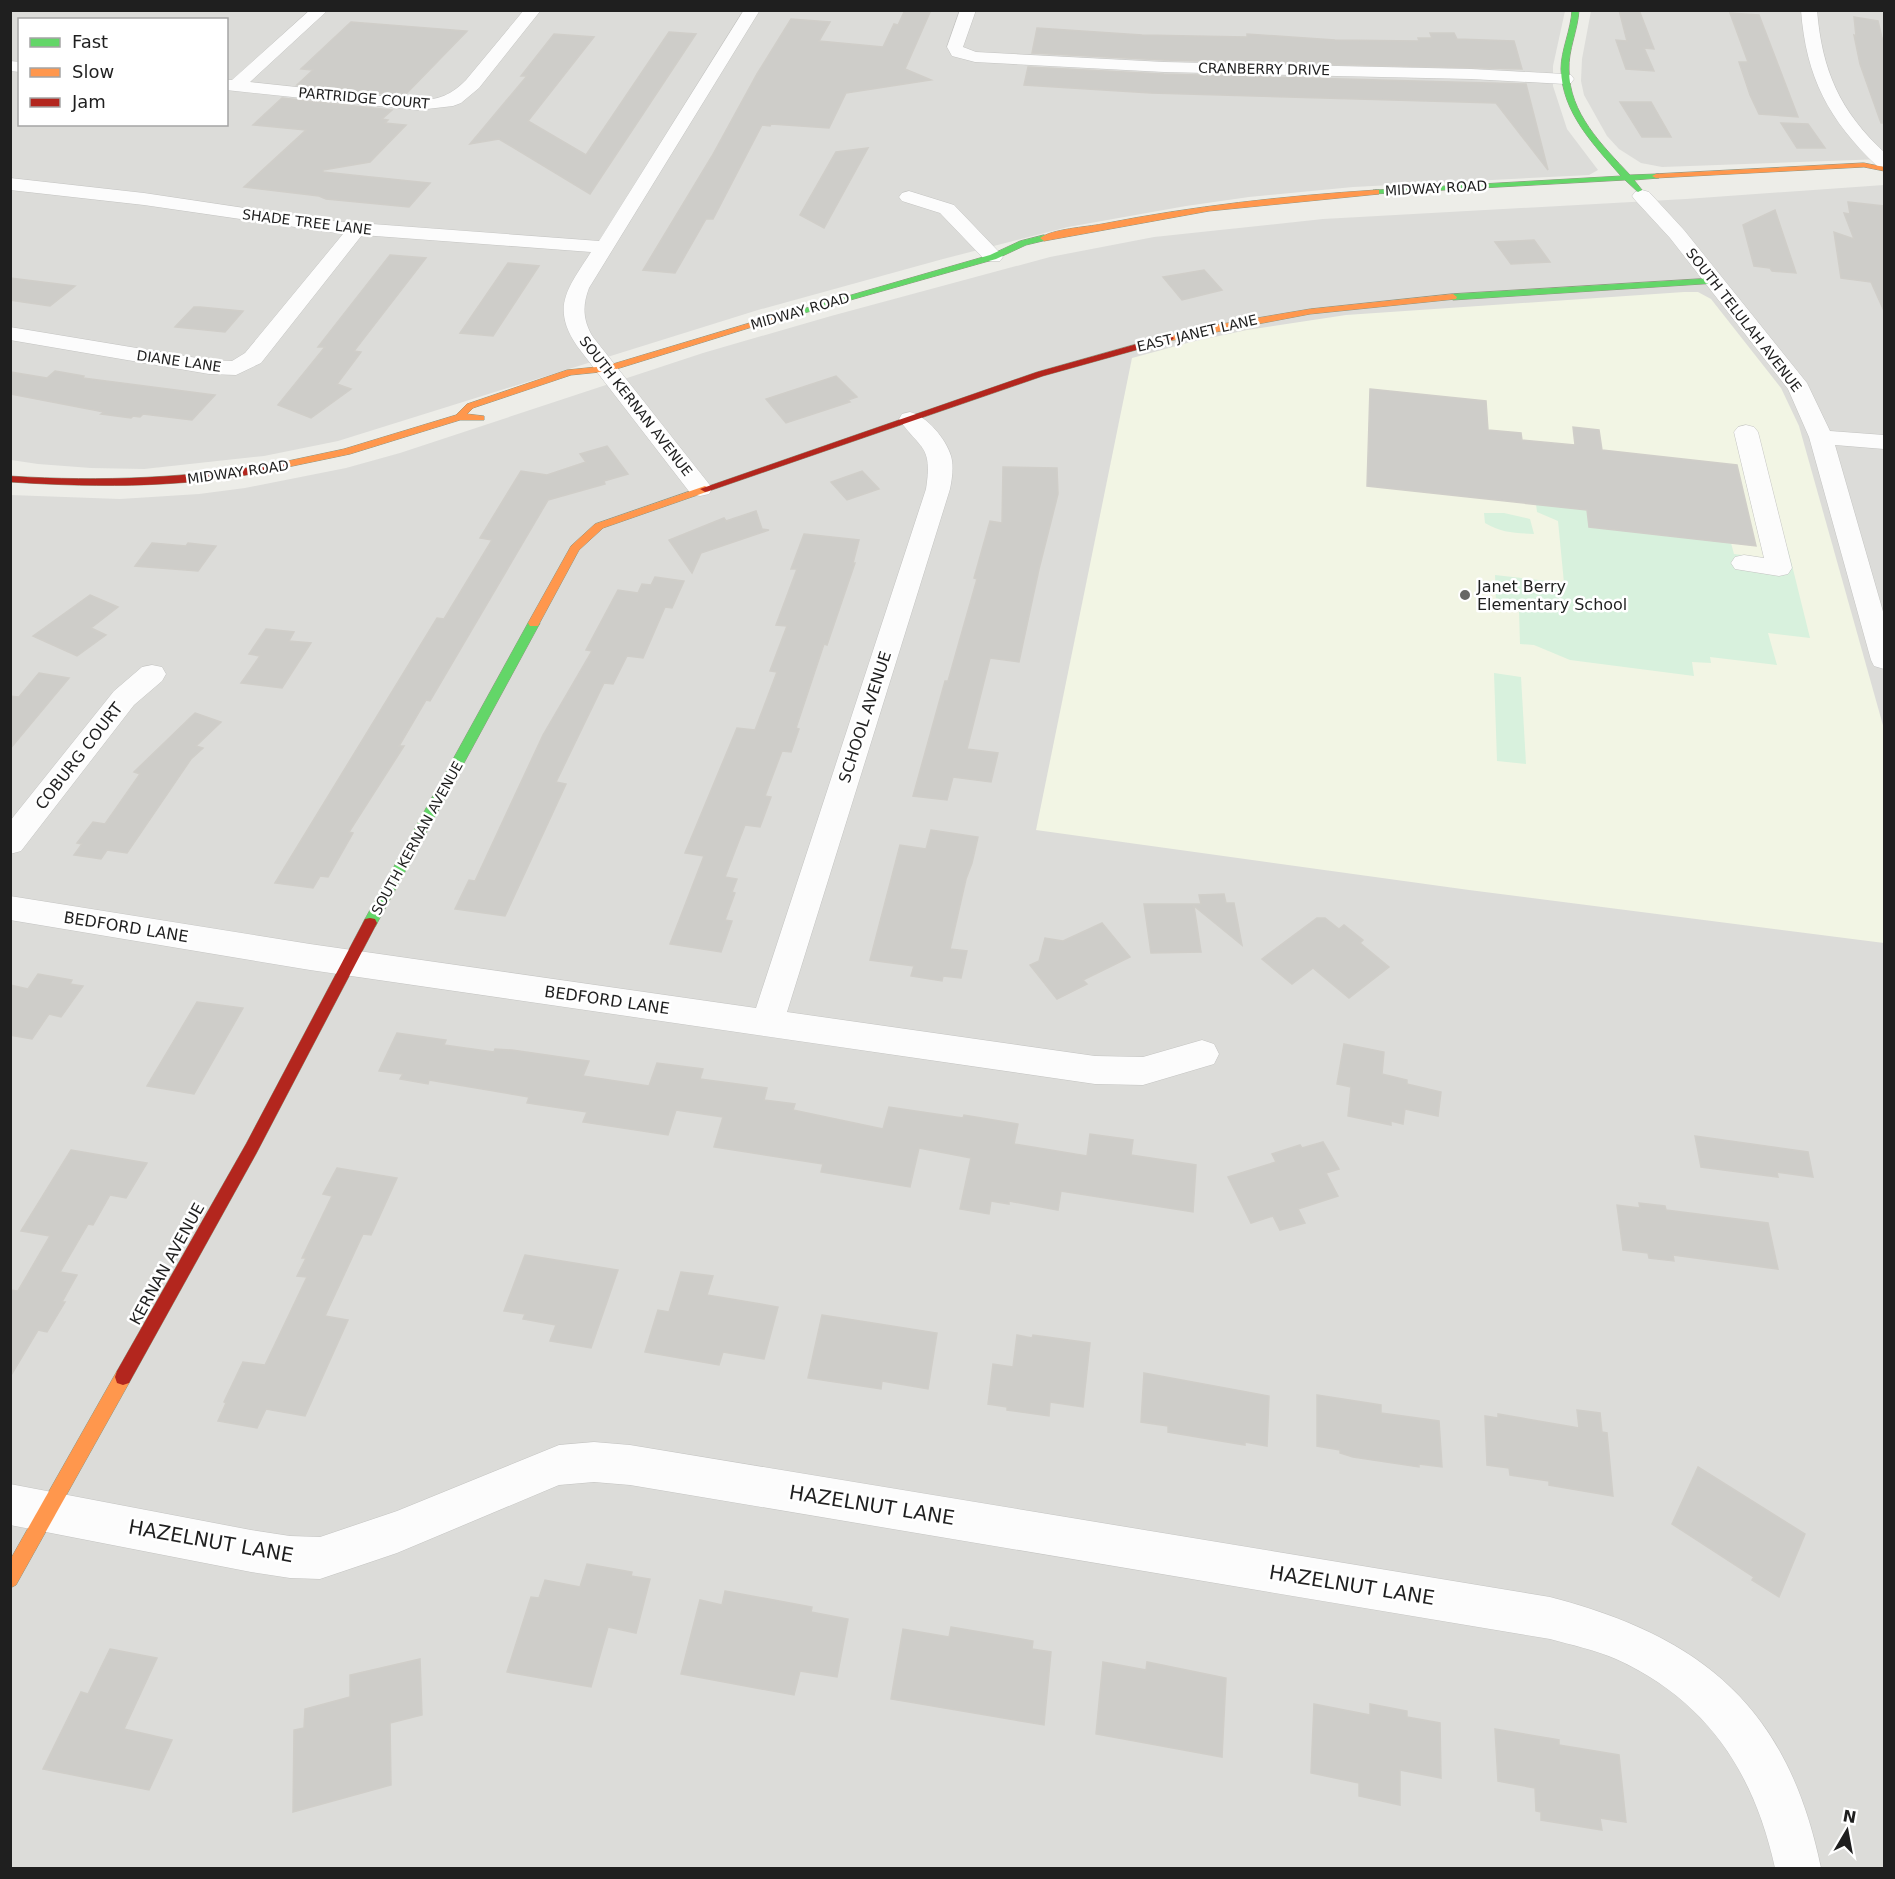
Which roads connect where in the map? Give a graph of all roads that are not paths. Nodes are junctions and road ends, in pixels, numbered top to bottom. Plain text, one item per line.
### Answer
1 (320, 10) edge
2 (533, 10) edge
3 (752, 10) edge
4 (968, 10) edge
5 (1576, 10) edge
6 (1809, 10) edge
7 (1565, 80) junction
8 (231, 86) edge
9 (1884, 162) edge
10 (1836, 166) junction
11 (1884, 169) edge
12 (1884, 176) edge
13 (1869, 181) dead end
14 (10, 184) edge
15 (1639, 191) junction
16 (909, 197) dead end
17 (1236, 204) junction
18 (1402, 204) dead end
19 (1247, 220) dead end
20 (357, 229) junction
21 (1157, 231) dead end
22 (604, 247) junction
23 (993, 256) junction
24 (1714, 281) junction
25 (10, 333) edge
26 (607, 369) junction
27 (582, 386) dead end
28 (493, 414) dead end
29 (459, 417) junction
30 (910, 419) junction
31 (1746, 432) dead end
32 (1821, 437) junction
33 (1884, 442) edge
34 (10, 479) edge
35 (700, 489) junction
36 (1744, 563) dead end
37 (1884, 660) edge
38 (152, 674) dead end
39 (10, 843) edge
40 (10, 908) edge
41 (348, 963) junction
42 (767, 1023) junction
43 (1202, 1054) dead end
44 (29, 1507) edge
45 (10, 1579) edge
46 (1798, 1869) edge

1 - 8 street
2 - 8 street, PARTRIDGE COURT
3 - 22 street, SOUTH KERNAN AVENUE
4 - 7 street, CRANBERRY DRIVE
5 - 7 main road, SOUTH TELULAH AVENUE
6 - 9 street
7 - 15 main road, SOUTH TELULAH AVENUE
10 - 11 main road, MIDWAY ROAD
10 - 15 main road, MIDWAY ROAD
10 - 15 main road
12 - 13 main road
14 - 20 street, SHADE TREE LANE
15 - 17 main road, MIDWAY ROAD
15 - 18 main road
15 - 24 street, SOUTH TELULAH AVENUE
16 - 23 street
17 - 19 main road
17 - 23 main road, MIDWAY ROAD
20 - 22 street, SHADE TREE LANE
20 - 25 street, DIANE LANE
21 - 23 main road, MIDWAY ROAD
22 - 26 street, SOUTH KERNAN AVENUE
23 - 26 main road, MIDWAY ROAD
24 - 30 main road, EAST JANET LANE
24 - 32 street, SOUTH TELULAH AVENUE
26 - 27 main road, MIDWAY ROAD
26 - 29 main road, MIDWAY ROAD
26 - 35 street, SOUTH KERNAN AVENUE
28 - 29 main road, MIDWAY ROAD
29 - 34 main road, MIDWAY ROAD
30 - 35 main road, EAST JANET LANE
30 - 42 street, SCHOOL AVENUE
31 - 36 street
32 - 33 street
32 - 37 street, SOUTH TELULAH AVENUE
35 - 41 main road, SOUTH KERNAN AVENUE
38 - 39 street, COBURG COURT
40 - 41 street, BEDFORD LANE
41 - 42 street, BEDFORD LANE
41 - 44 main road, KERNAN AVENUE
42 - 43 street, BEDFORD LANE
44 - 45 main road, KERNAN AVENUE
44 - 46 street, HAZELNUT LANE

